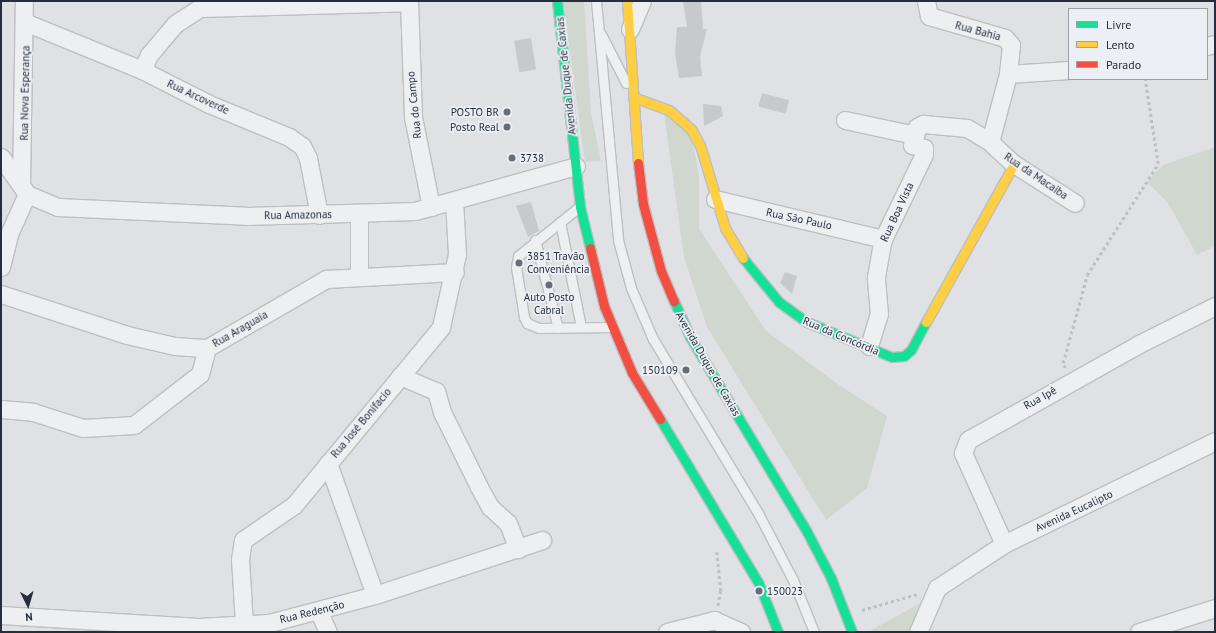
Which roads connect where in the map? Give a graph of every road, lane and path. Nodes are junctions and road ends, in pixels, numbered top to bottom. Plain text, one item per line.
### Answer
1 (24, 1) edge
2 (409, 1) edge
3 (557, 1) edge
4 (596, 1) edge
5 (627, 1) edge
6 (642, 1) edge
7 (926, 1) edge
8 (271, 4) edge
9 (27, 23) junction
10 (598, 28) junction
11 (629, 31) junction
12 (142, 70) junction
13 (1068, 70) edge
14 (1008, 74) junction
15 (1145, 80) edge
16 (633, 97) junction
17 (845, 120) dead end
18 (915, 135) junction
19 (990, 142) junction
20 (1, 157) edge
21 (1014, 164) junction
22 (576, 166) junction
23 (24, 189) junction
24 (715, 199) junction
25 (454, 202) junction
26 (1075, 203) dead end
27 (580, 206) junction
28 (431, 207) junction
29 (359, 213) junction
30 (319, 215) junction
31 (560, 222) junction
32 (882, 239) junction
33 (535, 240) junction
34 (1, 267) edge
35 (455, 272) junction
36 (359, 276) junction
37 (1, 294) edge
38 (1215, 306) edge
39 (581, 327) junction
40 (612, 327) junction
41 (558, 328) junction
42 (869, 346) junction
43 (207, 348) junction
44 (400, 376) junction
45 (1071, 381) junction
46 (1, 409) edge
47 (1215, 441) edge
48 (328, 463) junction
49 (542, 540) dead end
50 (1004, 544) junction
51 (518, 549) junction
52 (937, 588) junction
53 (375, 595) junction
54 (1215, 608) edge
55 (319, 612) junction
56 (846, 614) junction
57 (1, 615) edge
58 (244, 624) junction
59 (199, 629) edge
60 (853, 631) edge
61 (328, 632) edge
62 (666, 632) edge
63 (741, 632) edge
64 (778, 632) edge
65 (814, 632) edge
66 (918, 632) edge
67 (1139, 632) edge

1 - 9 street, Rua Nova Esperança
2 - 8 street
2 - 28 street, Rua do Campo
3 - 22 main road, Avenida Duque de Caxias
4 - 10 lane
5 - 11 main road, Avenida Duque de Caxias
6 - 11 street
7 - 14 street, Rua Bahia
8 - 12 street
9 - 12 street, Rua Arcoverde
9 - 23 street, Rua Nova Esperança
10 - 16 lane
10 - 65 lane
11 - 16 main road, Avenida Duque de Caxias
12 - 30 street, Rua Arcoverde
13 - 14 street
14 - 19 street, Rua Bahia
15 - 45 path
16 - 24 main road, Rua da Concórdia
16 - 56 main road, Avenida Duque de Caxias
17 - 18 street
18 - 19 street, Rua da Macaiba
18 - 32 street, Rua Boa Vista
19 - 21 street, Rua da Macaiba
20 - 23 street
21 - 26 street, Rua da Macaiba
21 - 42 main road, Rua da Concórdia
22 - 25 street, Rua Amazonas
22 - 27 main road, Avenida Duque de Caxias
23 - 30 street, Rua Amazonas
23 - 34 street, Rua Nova Esperança
24 - 32 street, Rua São Paulo
24 - 42 main road, Rua da Concórdia
25 - 28 street, Rua Amazonas
25 - 35 street, Rua José Bonifacio
27 - 31 lane
27 - 40 main road, Avenida Duque de Caxias
28 - 29 street, Rua Amazonas
29 - 30 street, Rua Amazonas
29 - 36 street
31 - 33 lane
31 - 39 lane
32 - 42 street, Rua Boa Vista
33 - 41 lane
33 - 41 lane
35 - 36 street, Rua Araguaia
35 - 44 street, Rua José Bonifacio
36 - 43 street, Rua Araguaia
37 - 43 street, Rua Araguaia
38 - 45 street, Rua Ipê
39 - 40 lane
39 - 41 lane
40 - 64 main road, Avenida Duque de Caxias
43 - 46 street
44 - 48 street, Rua José Bonifacio
44 - 51 street
45 - 50 street, Rua Ipê
47 - 50 street, Avenida Eucalipto
48 - 53 street
48 - 58 street, Rua José Bonifacio
49 - 51 street, Rua Redenção
50 - 52 street, Avenida Eucalipto
51 - 53 street, Rua Redenção
52 - 56 path
52 - 66 street
53 - 55 street, Rua Redenção
54 - 67 street
55 - 58 street, Rua Redenção
55 - 61 street
56 - 60 main road, Avenida Duque de Caxias
57 - 59 street, Rua Redenção
58 - 59 street, Rua Redenção
62 - 63 street

